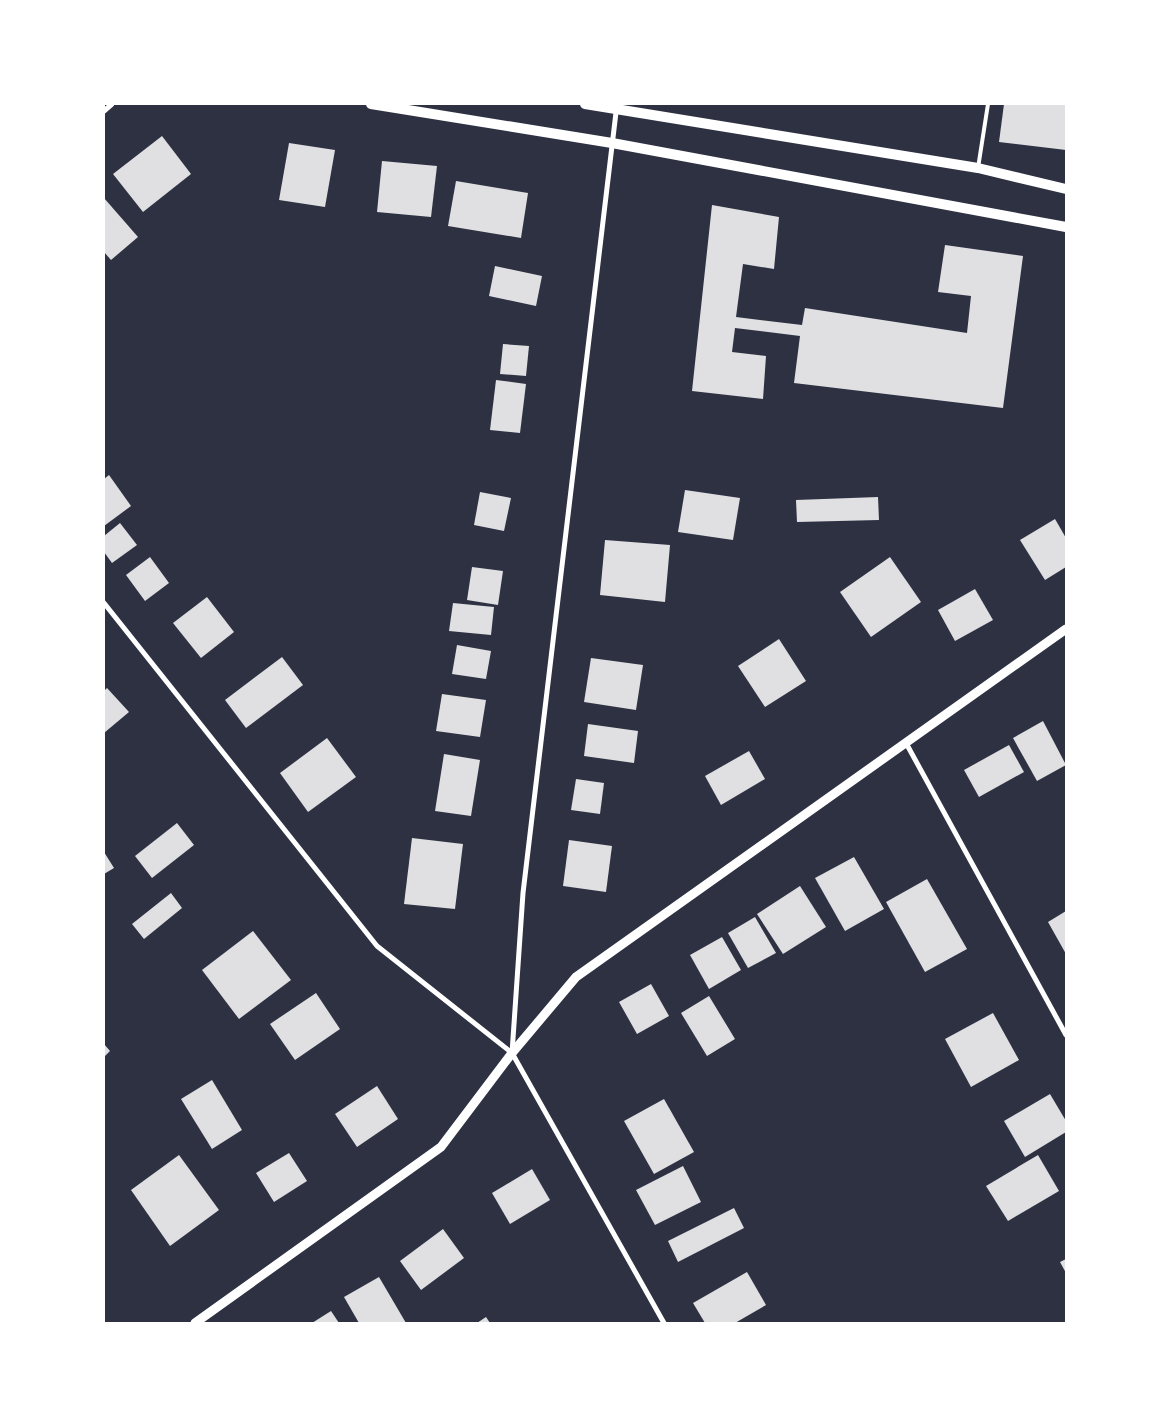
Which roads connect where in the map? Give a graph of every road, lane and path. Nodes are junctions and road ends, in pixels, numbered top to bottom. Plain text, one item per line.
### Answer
1 (112, 104) edge
2 (371, 104) edge
3 (585, 104) edge
4 (988, 104) edge
5 (617, 106) edge
6 (104, 111) edge
7 (612, 143) junction
8 (978, 168) junction
9 (1066, 189) edge
10 (1066, 228) edge
11 (104, 603) edge
12 (1066, 629) edge
13 (906, 743) junction
14 (1066, 1035) edge
15 (512, 1053) junction
16 (195, 1323) edge
17 (664, 1323) edge

1 - 6 street
2 - 7 main road
3 - 5 main road
4 - 8 lane
5 - 7 street
5 - 8 main road
7 - 10 main road
7 - 15 street
8 - 9 main road
11 - 15 street
12 - 13 street
13 - 14 street
13 - 15 street
15 - 16 street
15 - 17 street

